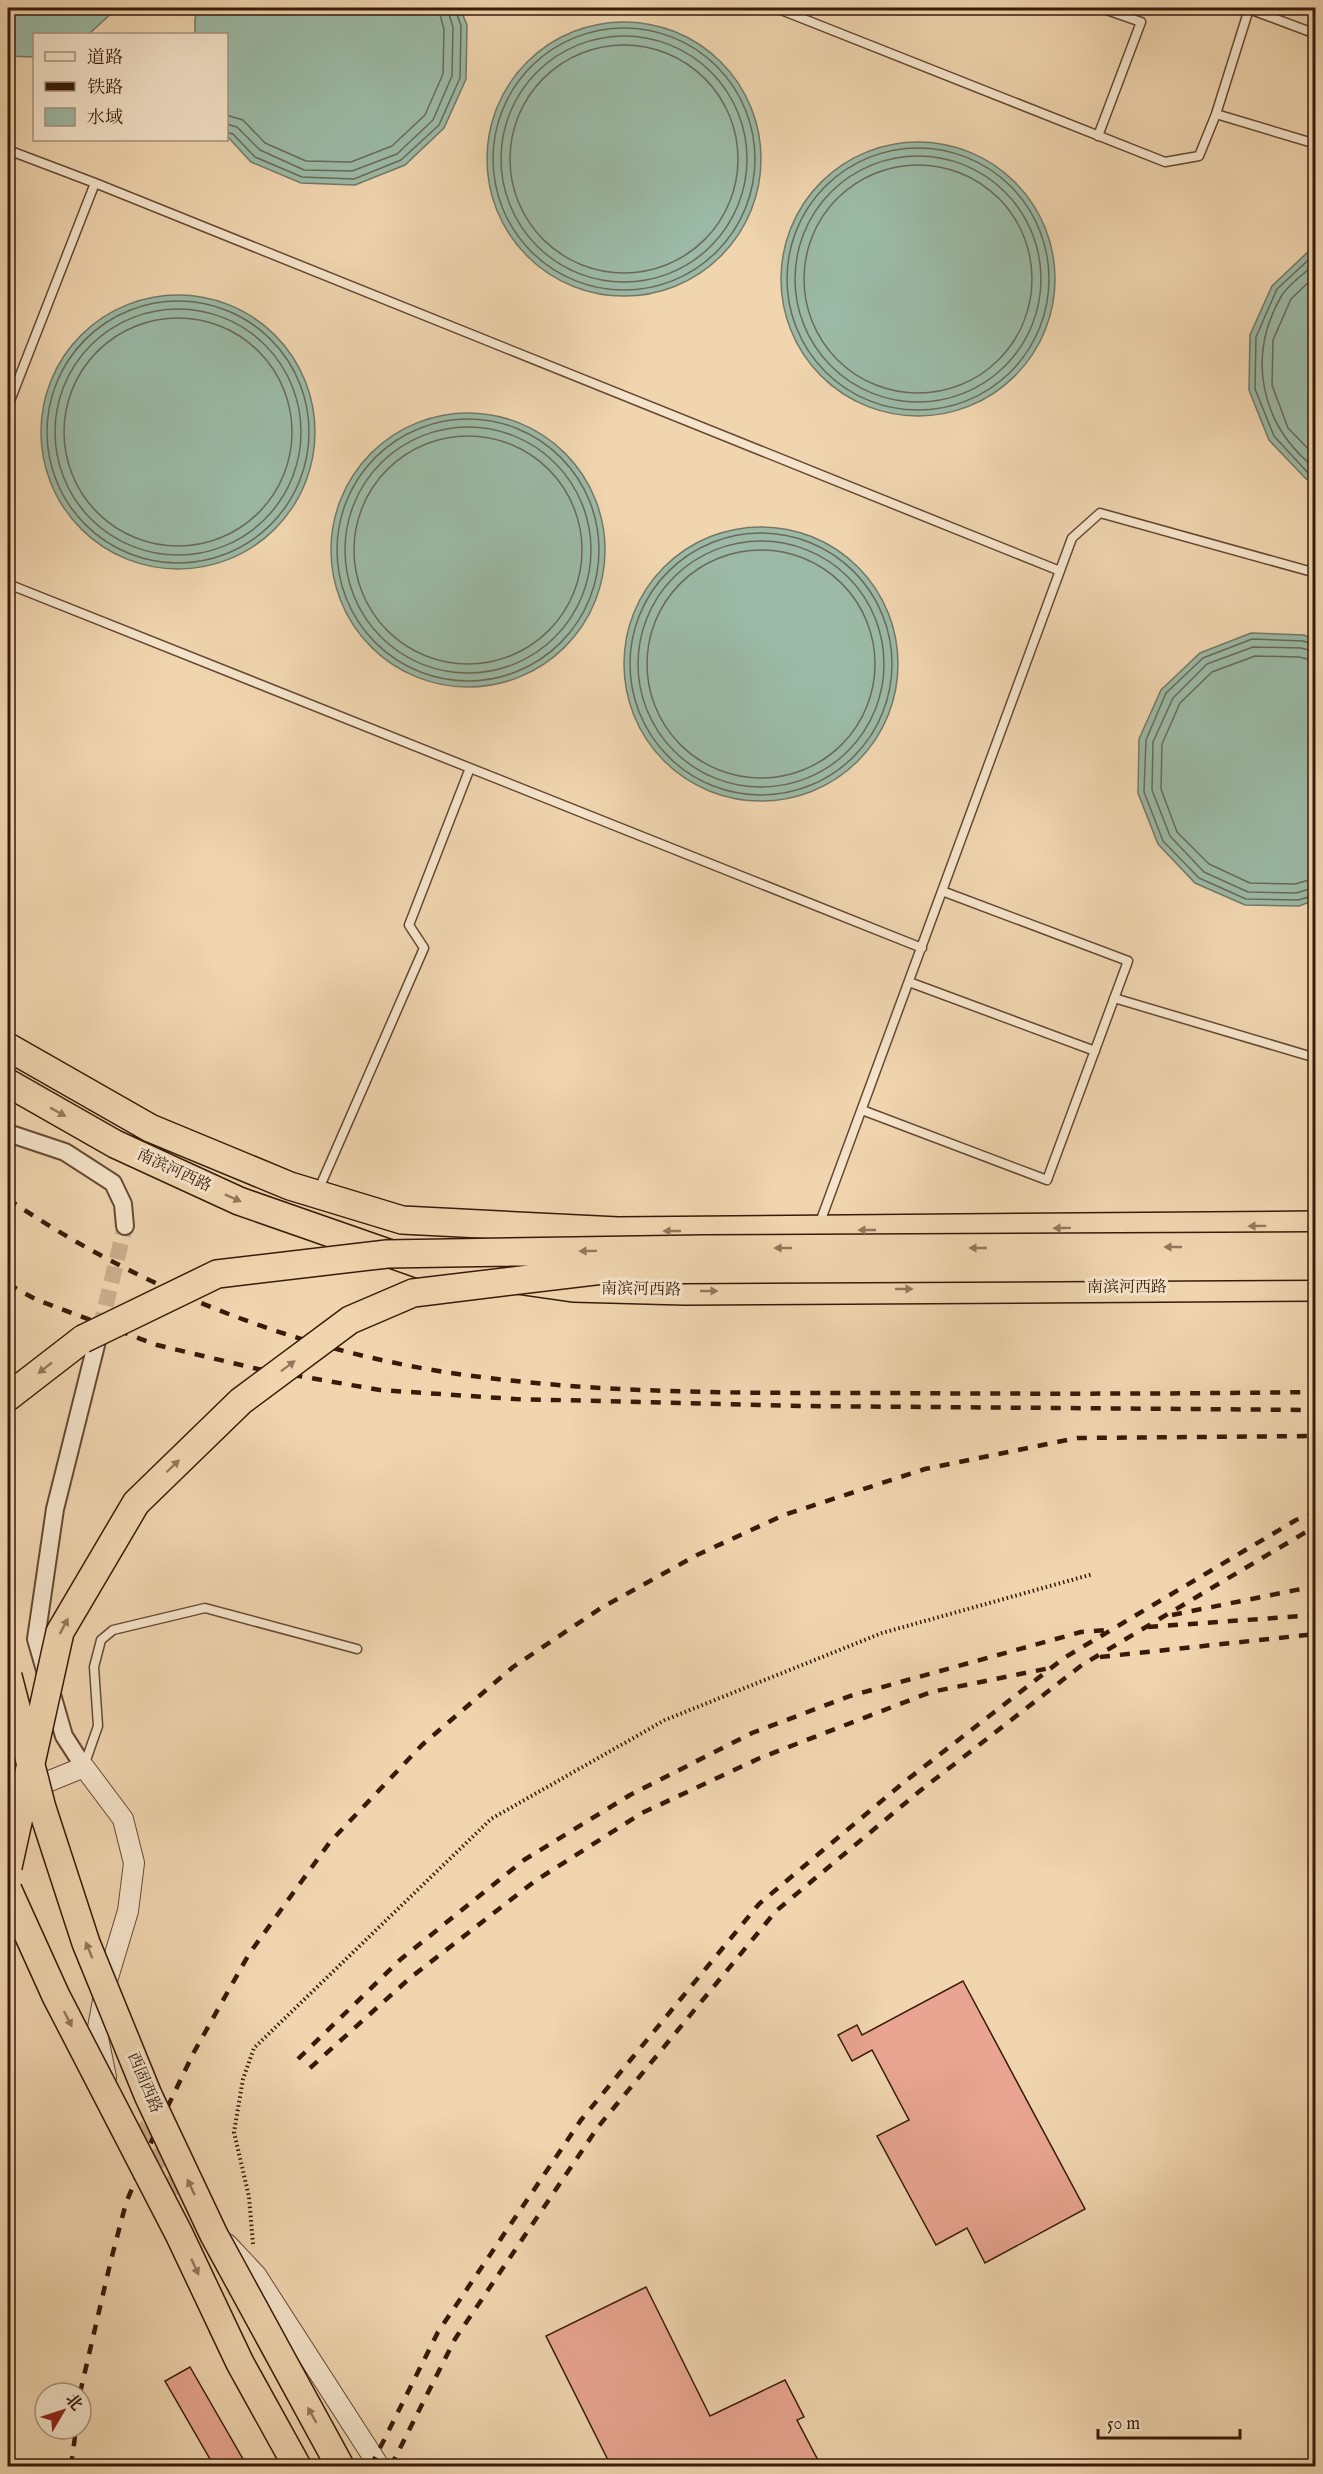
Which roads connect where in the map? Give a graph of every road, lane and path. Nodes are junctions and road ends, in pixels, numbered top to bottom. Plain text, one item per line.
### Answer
1 (776, 8) edge
2 (1101, 8) edge
3 (1316, 34) edge
4 (1216, 114) junction
5 (1098, 135) junction
6 (1316, 144) edge
7 (8, 150) edge
8 (96, 183) junction
9 (8, 406) edge
10 (1060, 571) junction
11 (1316, 573) edge
12 (8, 584) edge
13 (470, 768) junction
14 (942, 891) junction
15 (922, 948) junction
16 (909, 982) junction
17 (1114, 998) junction
18 (8, 1047) edge
19 (1095, 1051) junction
20 (1316, 1058) edge
21 (8, 1083) edge
22 (862, 1110) junction
23 (8, 1133) edge
24 (316, 1194) junction
25 (1316, 1225) edge
26 (125, 1226) tunnel mouth
27 (817, 1230) junction
28 (1316, 1246) edge
29 (1316, 1266) edge
30 (1316, 1287) edge
31 (100, 1329) tunnel mouth
32 (8, 1397) edge
33 (1093, 1574) dead end
34 (357, 1650) dead end
35 (8, 1676) edge
36 (84, 1767) junction
37 (8, 1798) edge
38 (8, 1866) edge
39 (8, 1890) edge
40 (121, 2109) tunnel mouth
41 (203, 2218) dead end
42 (256, 2275) junction
43 (375, 2464) edge
44 (297, 2466) edge
45 (340, 2466) edge

1 - 5 lane
2 - 5 lane
3 - 4 lane
4 - 5 lane
4 - 6 lane
7 - 8 lane
8 - 9 lane
8 - 10 lane
10 - 11 lane
10 - 14 lane
12 - 13 lane
13 - 15 lane
13 - 24 lane
14 - 15 lane
14 - 17 lane
15 - 16 lane
16 - 19 lane
16 - 22 lane
17 - 19 lane
17 - 20 lane
18 - 24 highway, 南滨河西路
19 - 22 lane
21 -> 30 highway, 南滨河西路
22 - 27 lane
23 - 26 street
27 -> 24 highway, 南滨河西路
25 -> 27 highway, 南滨河西路
28 -> 32 highway, bridge
38 -> 29 highway, bridge
31 - 36 street
33 - 42 path
34 - 36 lane
45 -> 35 highway, 西固西路, bridge
36 - 37 street
36 - 40 street
39 -> 44 highway, bridge
41 - 42 street
42 - 43 street

